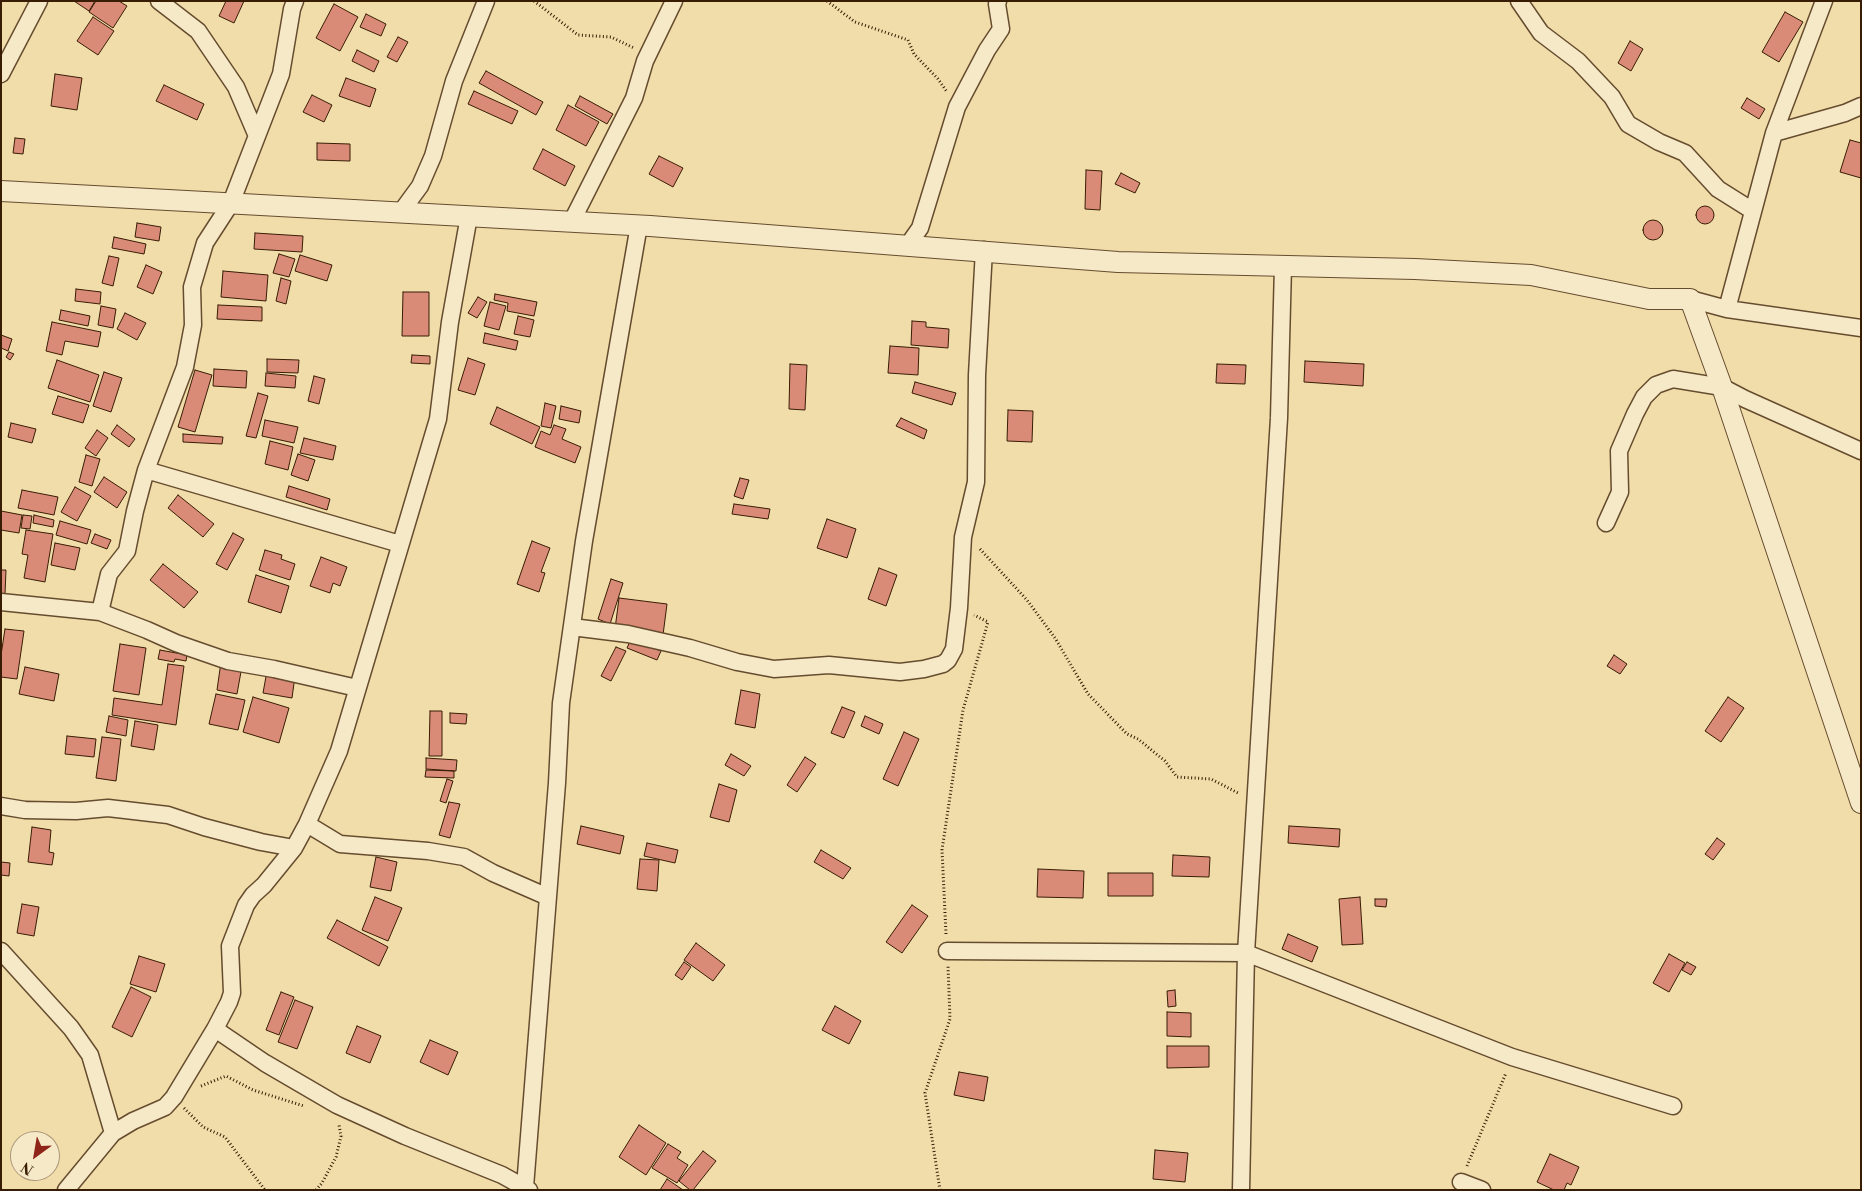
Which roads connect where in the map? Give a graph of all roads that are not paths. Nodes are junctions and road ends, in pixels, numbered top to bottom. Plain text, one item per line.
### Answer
1 (39, 1) edge
2 (160, 1) edge
3 (295, 1) edge
4 (486, 1) edge
5 (674, 1) edge
6 (998, 1) edge
7 (1519, 1) edge
8 (1824, 1) edge
9 (1, 74) edge
10 (1861, 106) edge
11 (1774, 133) junction
12 (257, 136) junction
13 (1, 191) edge
14 (231, 203) junction
15 (1753, 211) junction
16 (401, 212) junction
17 (469, 216) junction
18 (572, 221) junction
19 (639, 225) junction
20 (908, 245) junction
21 (984, 250) junction
22 (1283, 266) junction
23 (1690, 299) junction
24 (1727, 309) junction
25 (1861, 328) edge
26 (1722, 387) junction
27 (1861, 451) edge
28 (146, 470) junction
29 (1606, 523) dead end
30 (400, 544) junction
31 (1, 602) edge
32 (100, 612) junction
33 (572, 627) junction
34 (357, 688) junction
35 (1861, 802) edge
36 (2, 806) edge
37 (307, 824) junction
38 (294, 848) junction
39 (548, 897) junction
40 (1, 951) edge
41 (947, 951) road end
42 (1246, 953) junction
43 (215, 1029) junction
44 (1673, 1106) dead end
45 (113, 1133) junction
46 (1461, 1182) road end
47 (527, 1188) edge
48 (66, 1190) edge
49 (1241, 1190) edge
50 (1482, 1190) edge

1 - 9 street
2 - 12 street
3 - 12 street
4 - 16 street
5 - 18 street
6 - 20 street
7 - 15 street
8 - 11 street
10 - 11 street
11 - 15 street
12 - 14 street
13 - 14 street
14 - 16 street
14 - 28 street
15 - 24 street
16 - 17 street
17 - 18 street
17 - 30 street
18 - 19 street
19 - 20 street
19 - 33 street
20 - 21 street
21 - 22 street
21 - 33 street
22 - 23 street
22 - 42 street
23 - 24 street
23 - 26 street
24 - 25 street
26 - 27 street
26 - 29 street
26 - 35 street
28 - 30 street
28 - 32 street
30 - 34 street
31 - 32 street
32 - 34 street
33 - 39 street
34 - 37 street
36 - 38 street
37 - 38 street
37 - 39 street
38 - 43 street
39 - 47 street
40 - 45 street
41 - 42 street
42 - 44 street
42 - 49 street
43 - 45 street
43 - 47 street
45 - 48 street
46 - 50 street

